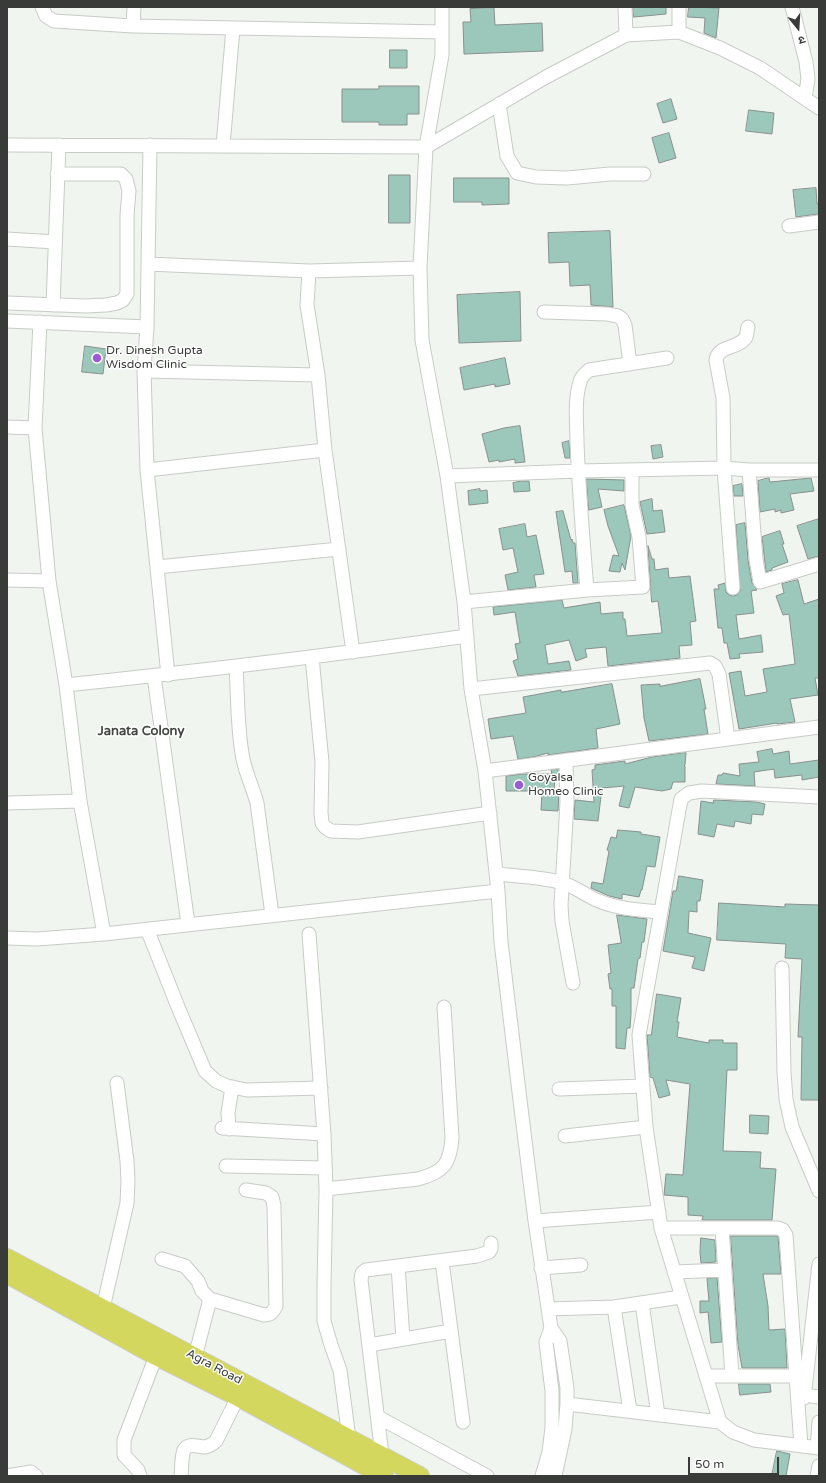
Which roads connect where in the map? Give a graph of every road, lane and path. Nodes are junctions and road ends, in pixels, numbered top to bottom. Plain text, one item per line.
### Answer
1 (42, 7) edge
2 (134, 7) edge
3 (442, 7) edge
4 (625, 7) edge
5 (679, 7) edge
6 (792, 7) edge
7 (133, 26) junction
8 (233, 28) junction
9 (442, 32) junction
10 (679, 32) junction
11 (626, 35) junction
12 (813, 82) edge
13 (805, 98) junction
14 (499, 104) junction
15 (819, 108) edge
16 (9, 144) edge
17 (59, 145) junction
18 (150, 145) junction
19 (223, 146) junction
20 (426, 147) junction
21 (58, 174) junction
22 (644, 174) dead end
23 (127, 215) junction
24 (149, 216) junction
25 (819, 222) edge
26 (789, 226) dead end
27 (7, 239) edge
28 (55, 242) junction
29 (148, 264) junction
30 (420, 268) junction
31 (309, 271) junction
32 (7, 303) edge
33 (53, 305) junction
34 (86, 306) junction
35 (544, 312) dead end
36 (7, 321) edge
37 (40, 322) junction
38 (86, 324) junction
39 (147, 327) junction
40 (748, 328) dead end
41 (667, 358) dead end
42 (630, 364) junction
43 (144, 371) junction
44 (318, 375) junction
45 (7, 427) edge
46 (35, 428) junction
47 (325, 450) junction
48 (724, 468) junction
49 (147, 470) junction
50 (632, 470) junction
51 (749, 470) junction
52 (819, 470) edge
53 (578, 471) junction
54 (447, 476) junction
55 (339, 549) junction
56 (819, 564) edge
57 (157, 567) junction
58 (7, 580) edge
59 (49, 581) junction
60 (732, 588) dead end
61 (587, 590) junction
62 (464, 602) junction
63 (467, 636) junction
64 (353, 652) junction
65 (312, 657) junction
66 (236, 666) junction
67 (168, 675) junction
68 (154, 676) junction
69 (66, 685) junction
70 (471, 689) junction
71 (819, 727) edge
72 (728, 738) junction
73 (566, 760) junction
74 (485, 771) junction
75 (819, 796) edge
76 (80, 801) junction
77 (7, 803) edge
78 (490, 813) junction
79 (496, 874) junction
80 (562, 882) junction
81 (498, 891) junction
82 (660, 912) junction
83 (272, 916) junction
84 (188, 924) junction
85 (147, 929) junction
86 (104, 934) junction
87 (309, 934) dead end
88 (7, 938) edge
89 (782, 968) dead end
90 (573, 983) dead end
91 (444, 1008) dead end
92 (117, 1083) dead end
93 (643, 1086) junction
94 (232, 1087) junction
95 (321, 1088) junction
96 (559, 1089) dead end
97 (646, 1127) junction
98 (324, 1134) junction
99 (565, 1136) dead end
100 (226, 1166) dead end
101 (325, 1168) junction
102 (326, 1189) junction
103 (246, 1190) dead end
104 (819, 1191) edge
105 (659, 1212) junction
106 (535, 1222) junction
107 (661, 1228) junction
108 (722, 1228) junction
109 (491, 1243) dead end
110 (7, 1258) edge
111 (162, 1259) dead end
112 (442, 1261) junction
113 (819, 1264) edge
114 (581, 1265) dead end
115 (398, 1266) junction
116 (541, 1268) junction
117 (725, 1270) junction
118 (674, 1272) junction
119 (7, 1274) edge
120 (681, 1297) junction
121 (210, 1299) junction
122 (642, 1303) junction
123 (614, 1307) junction
124 (103, 1308) junction
125 (548, 1309) junction
126 (551, 1328) junction
127 (451, 1331) junction
128 (403, 1339) junction
129 (369, 1345) junction
130 (156, 1356) junction
131 (196, 1357) junction
132 (706, 1376) junction
133 (732, 1376) junction
134 (796, 1376) junction
135 (567, 1388) junction
136 (552, 1391) junction
137 (804, 1396) junction
138 (238, 1397) junction
139 (819, 1397) edge
140 (568, 1404) junction
141 (630, 1411) junction
142 (658, 1415) junction
143 (378, 1417) junction
144 (463, 1422) dead end
145 (720, 1422) junction
146 (819, 1422) edge
147 (349, 1438) junction
148 (811, 1448) edge
149 (382, 1455) junction
150 (819, 1466) edge
151 (7, 1476) edge
152 (36, 1476) edge
153 (140, 1476) edge
154 (181, 1476) edge
155 (384, 1476) edge
156 (420, 1476) edge
157 (487, 1476) edge
158 (542, 1476) edge
159 (555, 1476) edge
160 (817, 1476) edge

1 - 7 street
2 - 7 street
3 - 9 street
4 - 11 street
5 - 10 street
6 - 12 street
7 - 8 street
8 - 9 street
8 - 19 street
9 - 20 street
10 - 11 street
10 - 13 street
11 - 14 street
12 - 13 street
13 - 15 street
14 - 20 street
14 - 22 street
16 - 17 street
17 - 18 street
17 - 21 street
18 - 19 street
18 - 24 street
19 - 20 street
20 - 30 street
21 - 23 street
21 - 28 street
23 - 24 street
23 - 34 street
24 - 29 street
25 - 26 street
27 - 28 street
28 - 33 street
29 - 31 street
29 - 39 street
30 - 31 street
30 - 54 street
31 - 44 street
32 - 33 street
33 - 34 street
34 - 38 street
35 - 42 street
36 - 37 street
37 - 38 street
37 - 46 street
38 - 39 street
39 - 43 street
40 - 48 street
41 - 42 street
42 - 53 street
43 - 44 street
43 - 49 street
44 - 47 street
45 - 46 street
46 - 59 street
47 - 49 street
47 - 55 street
48 - 50 street
48 - 51 street
48 - 60 street
49 - 57 street
50 - 53 street
50 - 61 street
51 - 52 street
51 - 56 street
53 - 54 street
53 - 61 street
54 - 62 street
55 - 57 street
55 - 64 street
57 - 67 street
58 - 59 street
59 - 69 street
61 - 62 street
62 - 63 street
63 - 64 street
63 - 70 street
64 - 65 street
65 - 66 street
65 - 78 street
66 - 67 street
66 - 83 street
67 - 68 street
68 - 69 street
68 - 84 street
69 - 76 street
70 - 72 street
70 - 74 street
71 - 72 street
72 - 73 street
73 - 74 street
73 - 80 street
74 - 78 street
75 - 82 street
76 - 77 street
76 - 86 street
78 - 79 street
79 - 80 street
79 - 81 street
80 - 82 street
80 - 90 street
81 - 83 street
81 - 106 street
82 - 93 street
83 - 84 street
84 - 85 street
85 - 86 street
85 - 94 street
86 - 88 street
87 - 95 street
89 - 104 street
91 - 102 street
92 - 124 street
93 - 96 street
93 - 97 street
94 - 95 street
94 - 98 street
95 - 98 street
97 - 99 street
97 - 105 street
98 - 101 street
100 - 101 street
101 - 102 street
102 - 147 street
103 - 121 street
105 - 106 street
105 - 107 street
106 - 116 street
107 - 108 street
107 - 118 street
108 - 117 street
108 - 134 street
109 - 112 street
110 - 124 highway, Agra Road
111 - 121 street
112 - 115 street
112 - 127 street
113 - 137 street
114 - 116 street
115 - 128 street
115 - 129 street
116 - 125 street
117 - 118 street
117 - 133 street
118 - 120 street
119 - 130 highway, Agra Road
120 - 122 street
120 - 132 street
121 - 131 street
122 - 123 street
122 - 142 street
123 - 125 street
123 - 141 street
124 - 131 highway, Agra Road
125 - 126 street
126 - 135 street
126 - 136 street
127 - 128 street
127 - 144 street
128 - 129 street
129 - 143 street
130 - 138 highway, Agra Road
130 - 153 street
131 - 147 highway, Agra Road
132 - 133 street
132 - 145 street
133 - 134 street
134 - 148 street
135 - 136 street
135 - 140 street
136 - 158 street
137 - 139 street
137 - 148 street
138 - 154 street
138 - 155 highway, Agra Road
140 - 141 street
140 - 159 street
141 - 142 street
142 - 145 street
143 - 149 street
143 - 157 street
145 - 148 street
146 - 148 street
147 - 149 highway, Agra Road
149 - 156 highway, Agra Road
150 - 160 street
151 - 152 street

